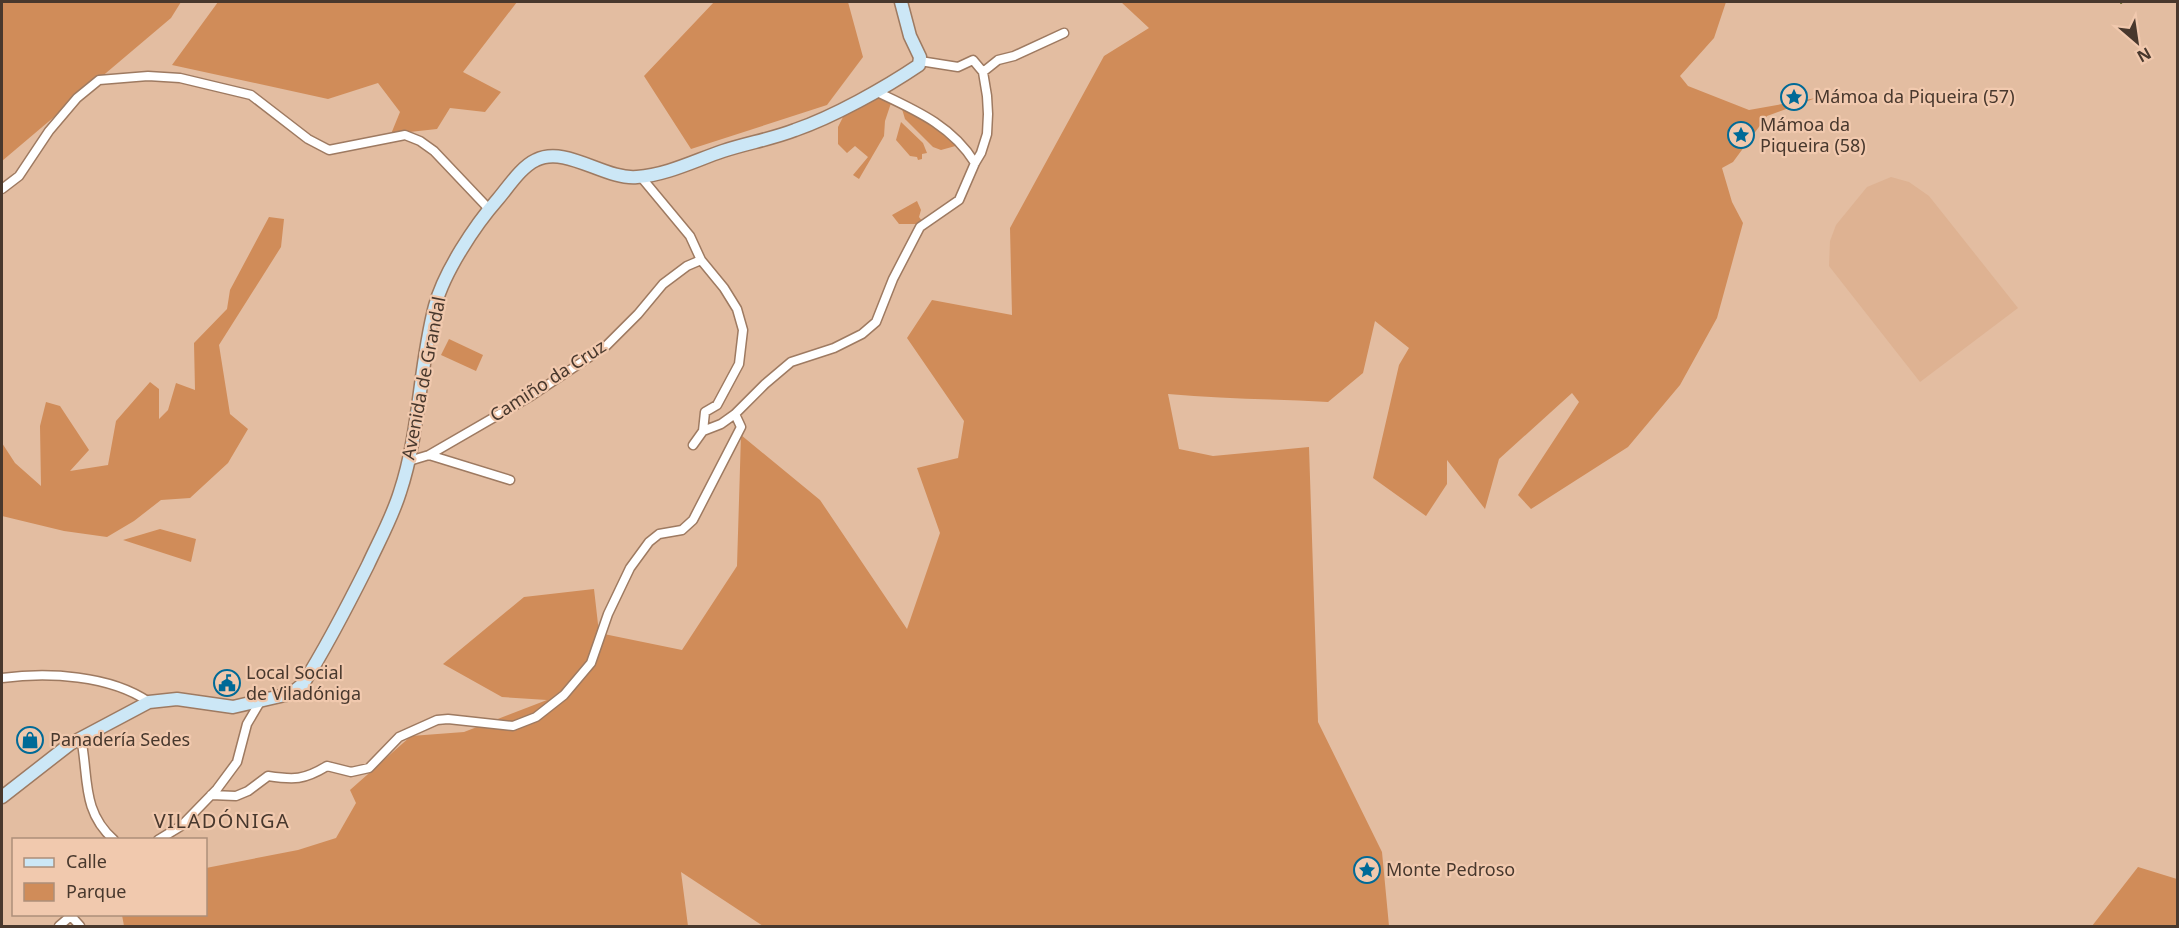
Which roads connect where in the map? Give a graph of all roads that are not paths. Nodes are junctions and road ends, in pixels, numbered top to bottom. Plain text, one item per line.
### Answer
1 (901, 2) edge
2 (1064, 33) dead end
3 (920, 61) junction
4 (983, 72) junction
5 (875, 91) junction
6 (975, 163) junction
7 (641, 177) junction
8 (2, 189) edge
9 (489, 209) junction
10 (700, 260) junction
11 (735, 414) junction
12 (703, 431) junction
13 (693, 444) dead end
14 (429, 455) junction
15 (409, 461) junction
16 (510, 480) dead end
17 (2, 678) edge
18 (149, 702) junction
19 (260, 702) junction
20 (81, 738) junction
21 (211, 795) junction
22 (2, 797) edge
23 (112, 838) edge
24 (161, 838) edge
25 (71, 916) edge
26 (59, 927) edge

1 - 3 street
2 - 4 street
3 - 4 street
3 - 5 street, Avenida de Grandal
4 - 6 street
5 - 6 street
5 - 7 street, Avenida de Grandal
6 - 11 street
7 - 9 street, Avenida de Grandal
7 - 10 street
8 - 9 street
9 - 15 street, Avenida de Grandal
10 - 12 street
10 - 14 street, Camiño da Cruz
11 - 12 street
11 - 21 street
12 - 13 street
14 - 15 street, Camiño da Cruz
14 - 16 street
15 - 19 street, Avenida de Grandal
17 - 18 street
18 - 19 street, Avenida de Grandal
18 - 20 street, Avenida de Grandal
19 - 21 street
20 - 22 street, Avenida de Grandal
20 - 23 street
21 - 24 street
25 - 26 street

